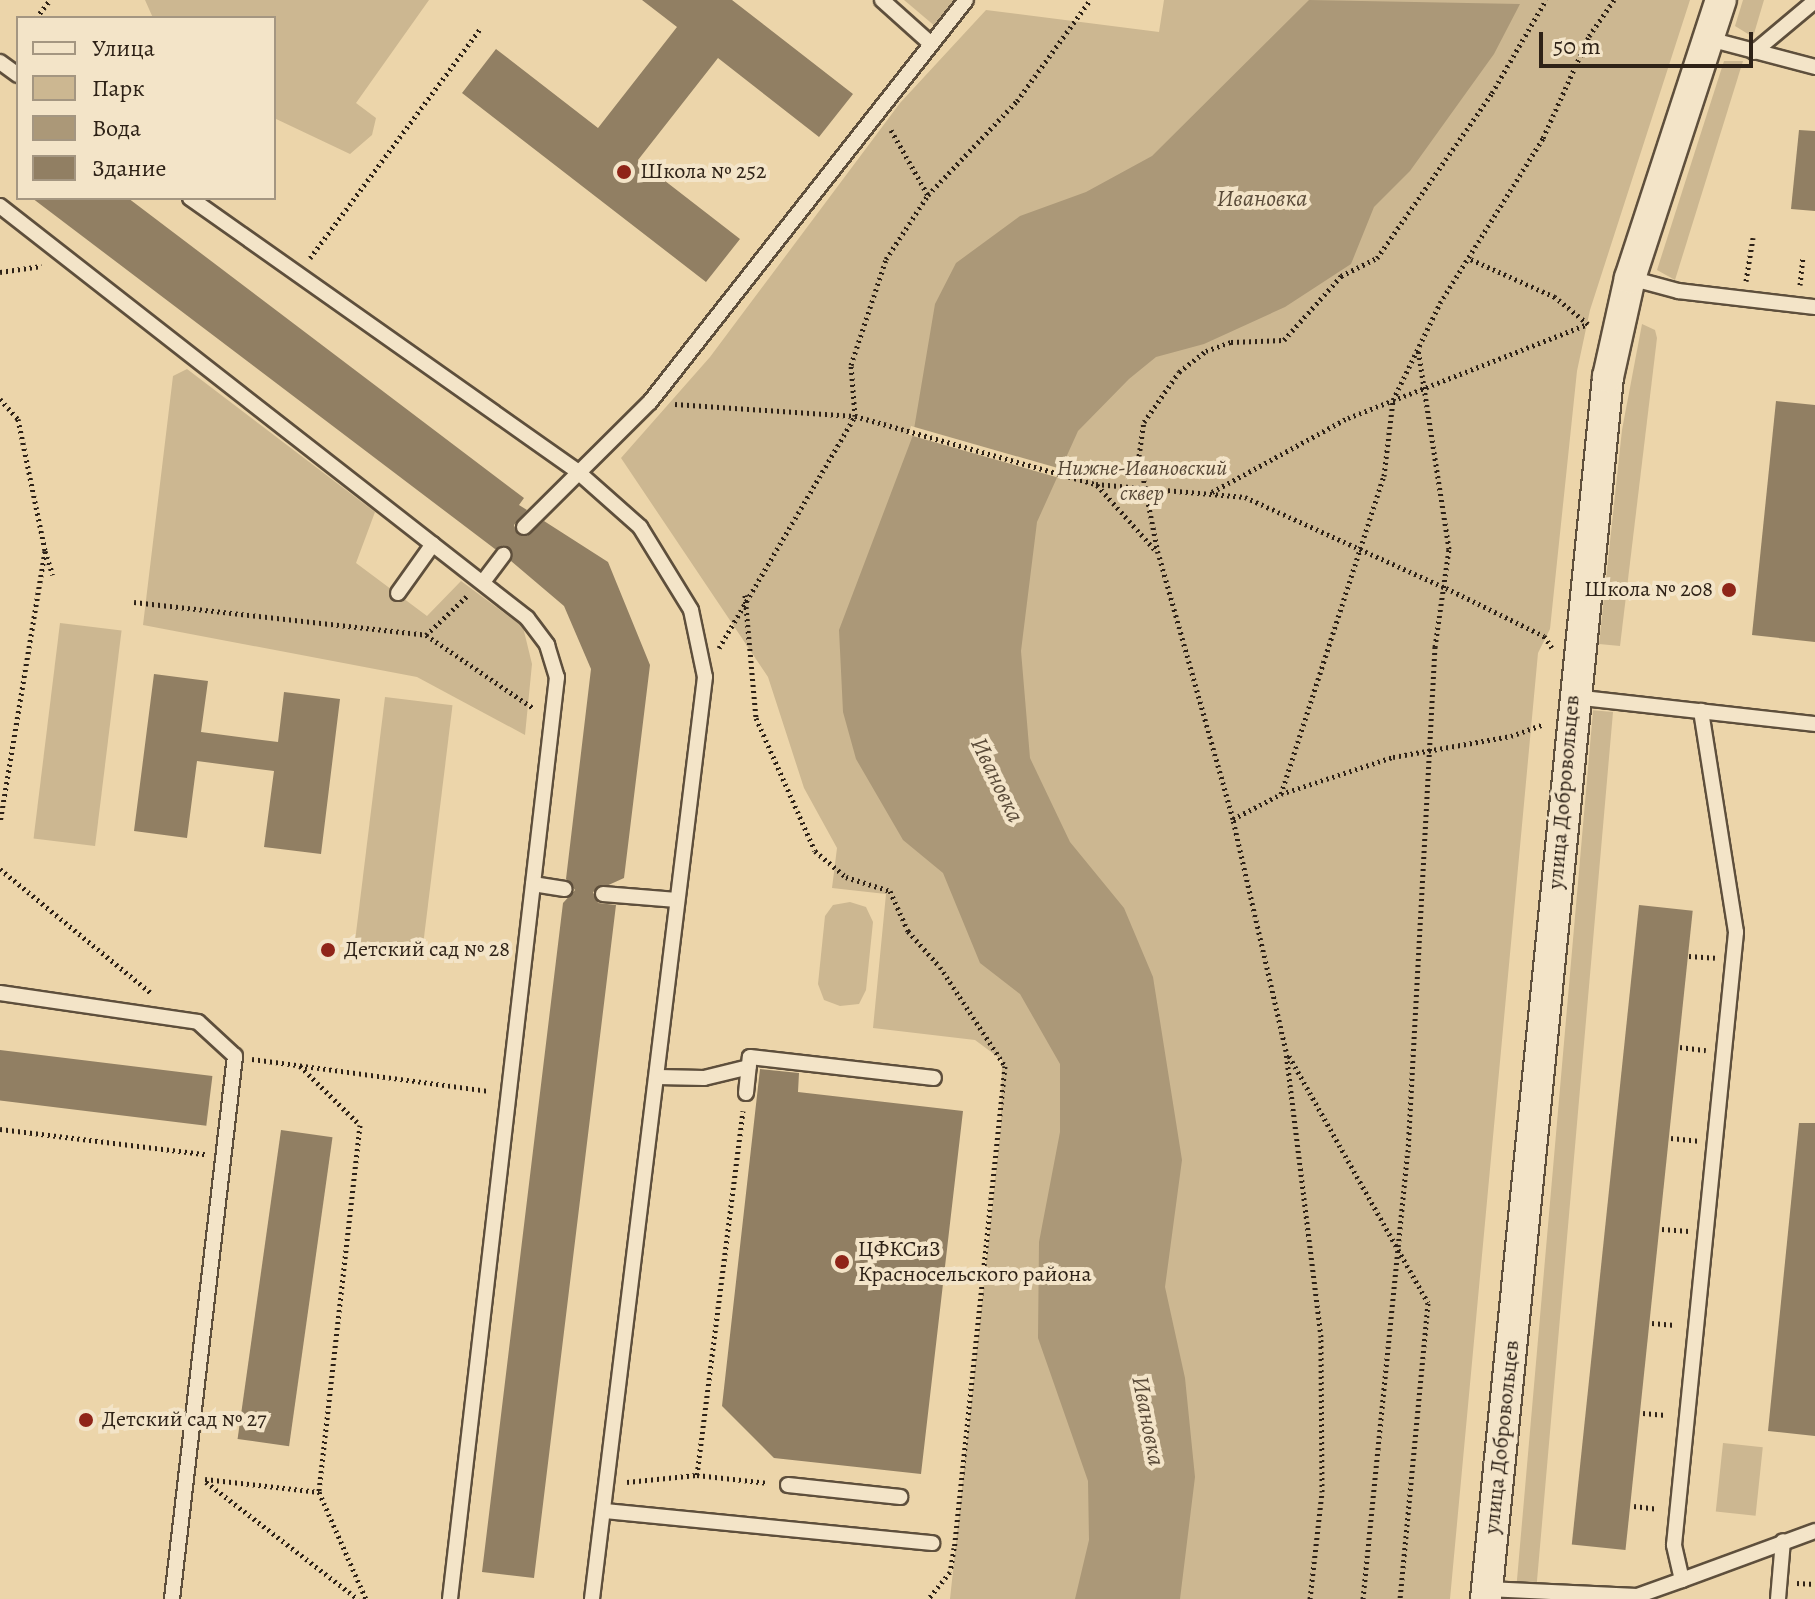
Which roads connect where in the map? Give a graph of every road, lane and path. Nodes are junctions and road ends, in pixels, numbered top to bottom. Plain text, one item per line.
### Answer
1 (50, 0) edge
2 (882, 0) edge
3 (966, 0) edge
4 (1090, 0) edge
5 (1546, 0) edge
6 (1614, 0) edge
7 (1721, 0) edge
8 (1815, 1) edge
9 (38, 16) edge
10 (481, 28) dead end
11 (1709, 39) junction
12 (929, 42) junction
13 (1754, 52) junction
14 (1815, 67) edge
15 (877, 107) junction
16 (928, 195) junction
17 (193, 200) edge
18 (0, 206) edge
19 (1753, 238) dead end
20 (68, 258) junction
21 (1470, 259) junction
22 (0, 272) edge
23 (297, 274) junction
24 (1630, 278) junction
25 (1743, 299) junction
26 (1815, 307) edge
27 (1418, 349) junction
28 (1423, 389) junction
29 (0, 399) edge
30 (1393, 400) junction
31 (650, 402) junction
32 (855, 416) junction
33 (578, 472) junction
34 (1096, 484) junction
35 (1144, 491) junction
36 (1211, 493) junction
37 (524, 527) dead end
38 (433, 544) junction
39 (1361, 547) junction
40 (45, 551) junction
41 (1158, 553) junction
42 (503, 555) dead end
43 (53, 575) dead end
44 (483, 582) junction
45 (1446, 588) junction
46 (398, 593) dead end
47 (745, 595) junction
48 (134, 602) dead end
49 (426, 635) junction
50 (1552, 648) dead end
51 (705, 677) junction
52 (1573, 697) junction
53 (1701, 711) junction
54 (552, 721) junction
55 (1545, 724) dead end
56 (1815, 724) edge
57 (1431, 746) junction
58 (8, 771) junction
59 (0, 783) edge
60 (1281, 794) junction
61 (1233, 819) junction
62 (0, 822) edge
63 (0, 869) edge
64 (533, 884) junction
65 (565, 889) dead end
66 (603, 894) dead end
67 (677, 900) junction
68 (0, 993) edge
69 (172, 1015) junction
70 (1286, 1051) junction
71 (235, 1056) junction
72 (300, 1066) junction
73 (749, 1067) junction
74 (658, 1077) junction
75 (934, 1078) dead end
76 (746, 1093) joint
77 (509, 1094) junction
78 (0, 1129) edge
79 (222, 1157) junction
80 (1397, 1243) junction
81 (697, 1475) junction
82 (647, 1483) dead end
83 (788, 1485) joint
84 (319, 1492) junction
85 (900, 1497) dead end
86 (605, 1511) junction
87 (1815, 1531) edge
88 (1783, 1541) junction
89 (932, 1543) dead end
90 (1682, 1580) junction
91 (1486, 1594) edge
92 (172, 1599) edge
93 (358, 1599) edge
94 (366, 1599) edge
95 (450, 1599) edge
96 (592, 1599) edge
97 (928, 1599) edge
98 (1310, 1599) edge
99 (1363, 1599) edge
100 (1400, 1599) edge
101 (1778, 1599) edge

1 - 9 path
2 - 12 lane
3 - 12 lane
4 - 16 path
5 - 35 path
6 - 21 path
7 - 11 street, улица Добровольцев
8 - 13 lane
10 - 23 path
11 - 13 lane
11 - 24 street, улица Добровольцев
12 - 15 lane
13 - 14 lane
15 - 16 path
15 - 31 lane
16 - 32 path
17 - 23 lane
18 - 20 lane
19 - 25 path
20 - 22 path
20 - 38 lane
21 - 27 path
21 - 28 path
23 - 33 lane
24 - 25 lane
24 - 52 street, улица Добровольцев
25 - 26 lane
27 - 28 path
27 - 30 path
28 - 30 path
28 - 45 path
29 - 40 path
30 - 36 path
30 - 39 path
31 - 32 path
31 - 33 lane
32 - 34 path
32 - 47 path
33 - 37 lane
33 - 51 lane
34 - 35 path
34 - 41 path
35 - 36 path
35 - 41 path
36 - 39 path
38 - 44 lane
38 - 46 lane
39 - 45 path
39 - 60 path
40 - 43 path
40 - 58 path
41 - 61 path
42 - 44 lane
44 - 49 path
44 - 54 lane
45 - 50 path
45 - 57 path
47 - 51 path
47 - 97 path
48 - 49 path
49 - 54 path
51 - 67 lane
52 - 53 lane
52 - 91 street, улица Добровольцев
53 - 56 lane
53 - 90 lane
54 - 64 lane
55 - 57 path
57 - 60 path
57 - 80 path
58 - 59 path
58 - 62 path
60 - 61 path
61 - 70 path
63 - 69 path
64 - 65 lane
64 - 77 lane
66 - 67 lane
67 - 74 lane
68 - 69 lane
69 - 71 lane
70 - 80 path
70 - 98 path
71 - 72 path
71 - 79 lane
72 - 77 path
72 - 84 path
73 - 74 lane
73 - 75 lane
73 - 76 lane
74 - 86 lane
76 - 81 path
77 - 95 lane
78 - 79 path
79 - 92 lane
80 - 99 path
80 - 100 path
81 - 82 path
81 - 83 path
83 - 85 lane
84 - 93 path
84 - 94 path
86 - 89 lane
86 - 96 lane
87 - 88 lane
88 - 90 lane
88 - 101 lane
90 - 91 lane

